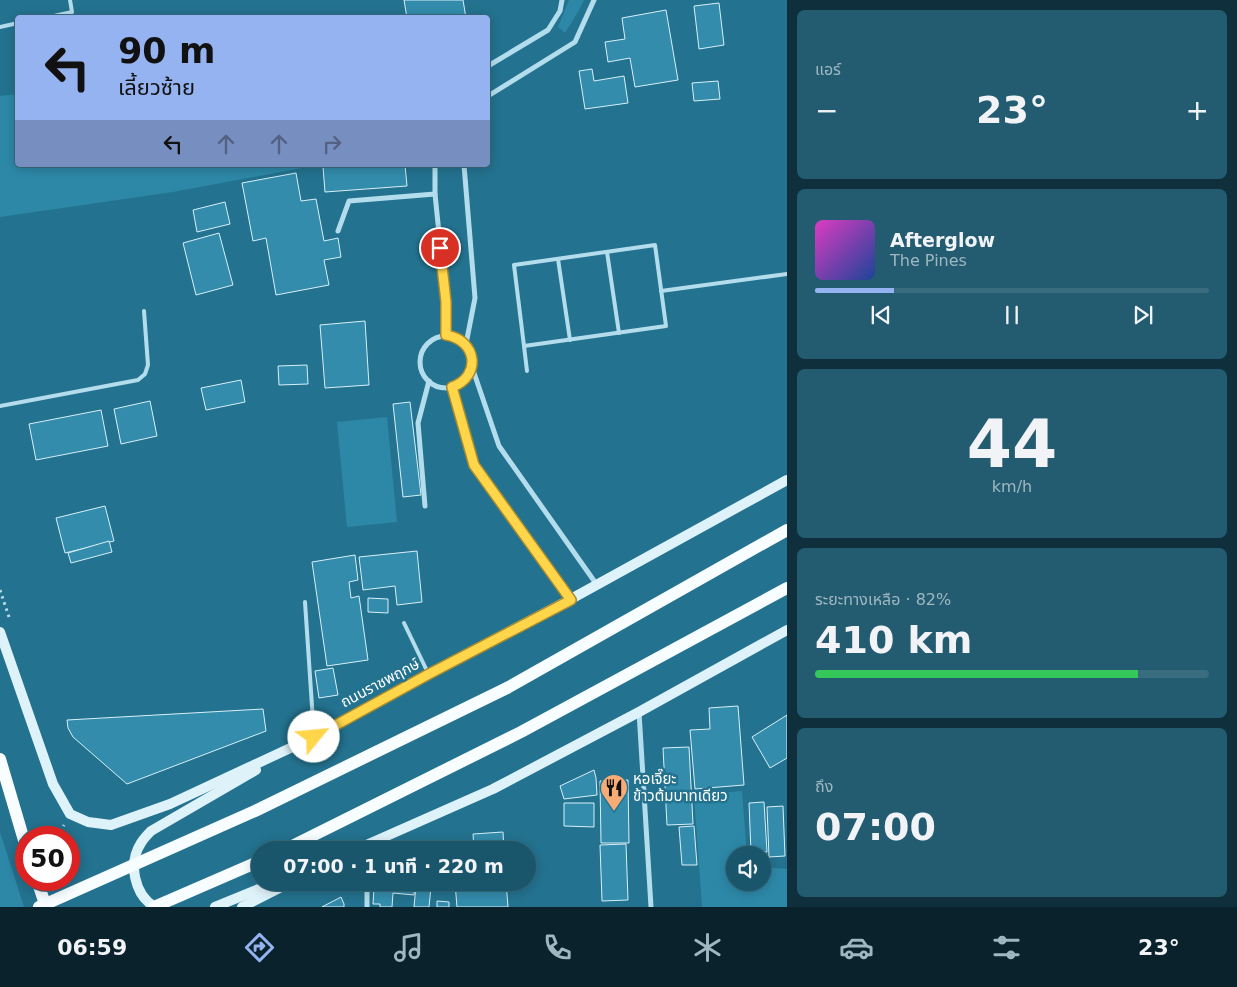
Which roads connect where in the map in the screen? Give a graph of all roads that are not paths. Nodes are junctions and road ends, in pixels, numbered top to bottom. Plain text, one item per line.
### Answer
1 (70, 0) edge
2 (562, 0) edge
3 (594, 0) edge
4 (58, 15) edge
5 (15, 24) edge
6 (0, 27) edge
7 (490, 65) edge
8 (490, 95) edge
9 (435, 167) edge
10 (464, 167) edge
11 (435, 194) junction
12 (338, 231) dead end
13 (607, 252) junction
14 (558, 259) junction
15 (787, 274) edge
16 (661, 291) junction
17 (144, 312) dead end
18 (619, 333) junction
19 (446, 335) junction
20 (570, 340) junction
21 (466, 344) junction
22 (524, 346) junction
23 (472, 367) junction
24 (527, 371) dead end
25 (429, 381) junction
26 (452, 387) junction
27 (0, 406) edge
28 (787, 480) edge
29 (425, 506) dead end
30 (787, 530) edge
31 (597, 585) junction
32 (787, 588) edge
33 (571, 600) junction
34 (305, 602) dead end
35 (404, 624) dead end
36 (787, 630) edge
37 (0, 632) edge
38 (429, 674) junction
39 (639, 712) junction
40 (314, 737) junction
41 (0, 759) edge
42 (20, 826) edge
43 (302, 841) edge
44 (379, 841) edge
45 (251, 865) edge
46 (41, 891) edge
47 (254, 891) edge
48 (273, 891) edge
49 (366, 891) edge
50 (39, 907) edge
51 (46, 907) edge
52 (154, 907) edge
53 (215, 907) edge
54 (242, 907) edge
55 (367, 907) edge
56 (651, 907) edge

1 - 4 lane
2 - 7 street
3 - 8 street
5 - 6 lane
9 - 11 street
10 - 21 street
11 - 12 street
11 - 19 street
13 - 14 lane
13 - 16 lane
13 - 18 lane
14 - 20 lane
14 - 22 lane
15 - 16 lane
16 - 18 lane
17 - 27 lane
18 - 20 lane
19 - 21 street
19 - 25 street
20 - 22 lane
21 - 23 street
22 - 24 lane
23 - 26 street
23 - 31 street
25 - 26 street
25 - 29 street
26 - 33 street
28 - 31 main road, ถนนราชพฤกษ์
30 - 50 main road, bridge
31 - 33 main road, ถนนราชพฤกษ์
32 - 43 main road
33 - 38 main road, ถนนราชพฤกษ์
34 - 40 lane
35 - 38 lane
36 - 39 main road
37 - 40 main road, ถนนราชพฤกษ์
38 - 40 main road, ถนนราชพฤกษ์
39 - 44 main road
39 - 56 street
40 - 52 main road
41 - 42 main road
45 - 52 main road, bridge
46 - 51 main road
47 - 53 main road
48 - 54 main road
49 - 55 street

